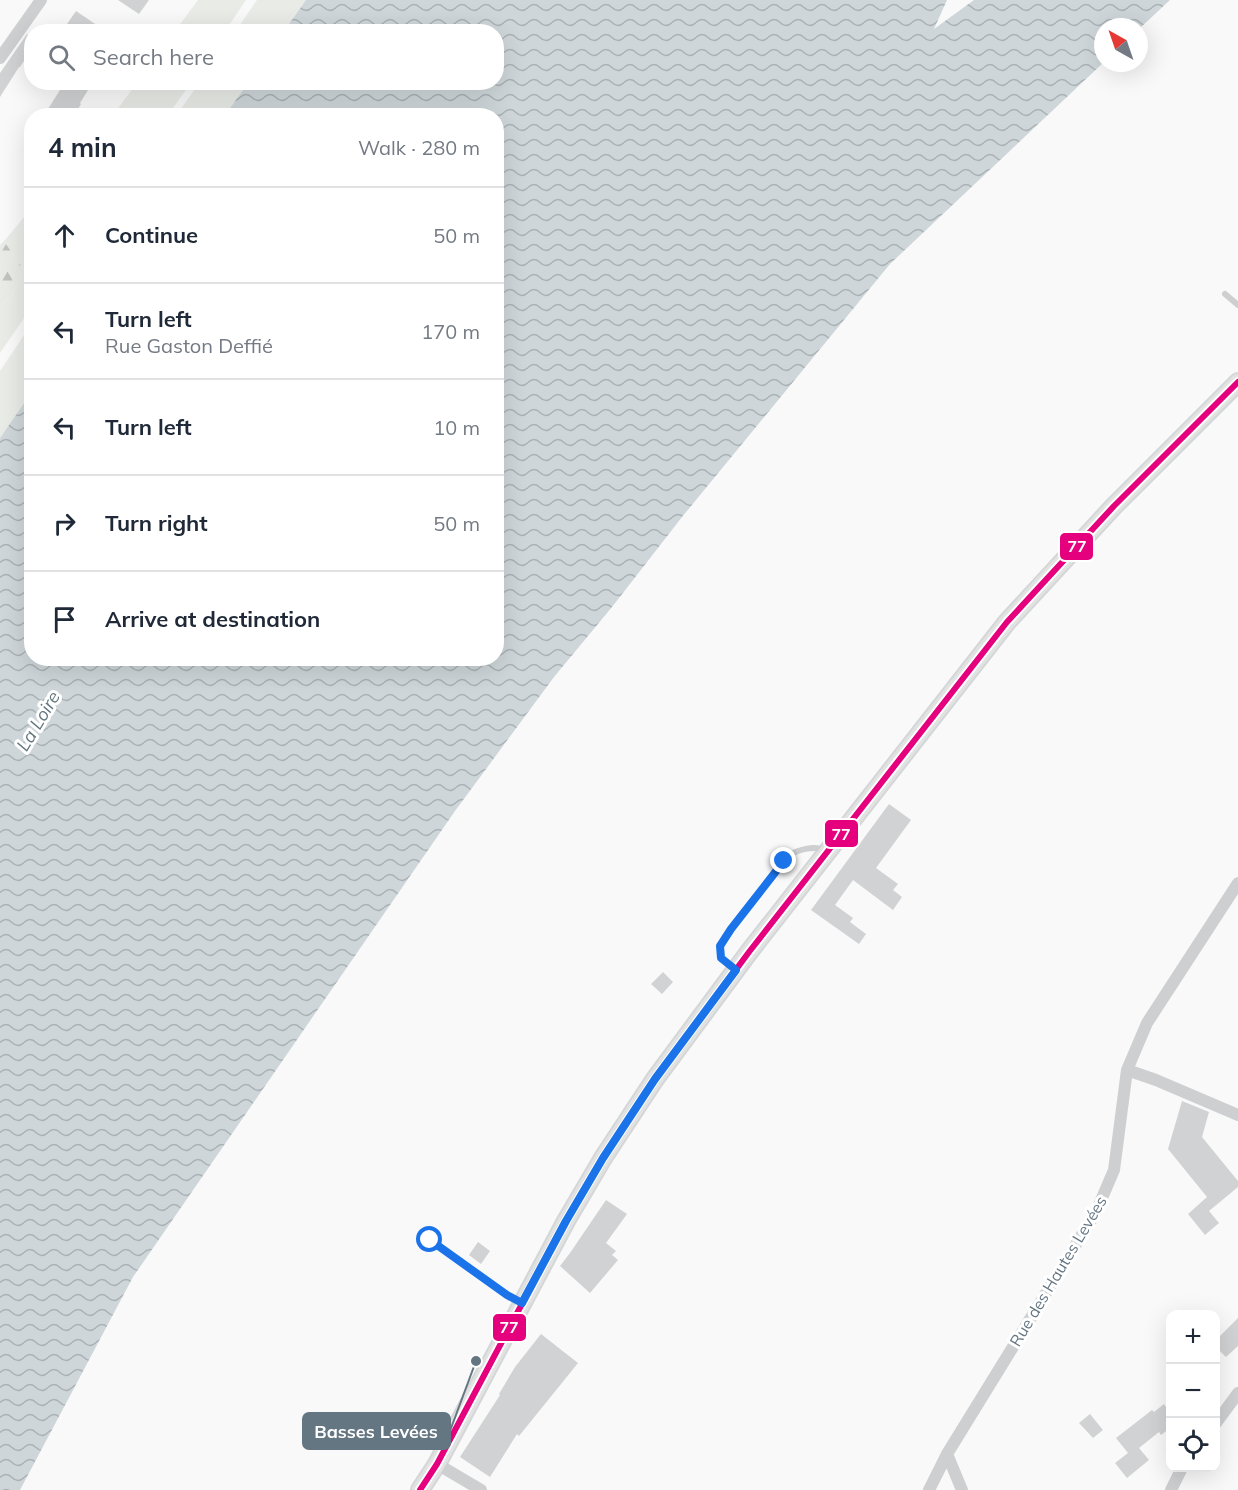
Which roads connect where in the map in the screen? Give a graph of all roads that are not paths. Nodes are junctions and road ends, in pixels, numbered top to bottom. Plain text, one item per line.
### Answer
1 (41, 0) edge
2 (24, 24) edge
3 (24, 24) edge
4 (0, 58) edge
5 (1224, 294) dead end
6 (1238, 305) edge
7 (1238, 382) edge
8 (827, 852) junction
9 (1238, 883) edge
10 (736, 970) junction
11 (1127, 1070) junction
12 (1238, 1115) edge
13 (430, 1240) dead end
14 (522, 1303) junction
15 (1238, 1393) edge
16 (1219, 1418) edge
17 (947, 1454) junction
18 (437, 1464) junction
19 (1180, 1472) edge
20 (420, 1490) edge
21 (481, 1490) edge
22 (929, 1490) edge
23 (962, 1490) edge
24 (1172, 1490) edge

1 - 3 street
2 - 4 street
5 - 6 lane
7 - 8 main road
8 - 10 main road
8 - 10 lane
9 - 11 street, Rue des Hautes Levées
10 - 14 main road
11 - 12 street
11 - 17 street, Rue des Hautes Levées
13 - 14 lane
14 - 18 main road
15 - 16 street
17 - 22 street, Rue des Hautes Levées
17 - 23 street
18 - 20 main road
18 - 21 street
19 - 24 street

